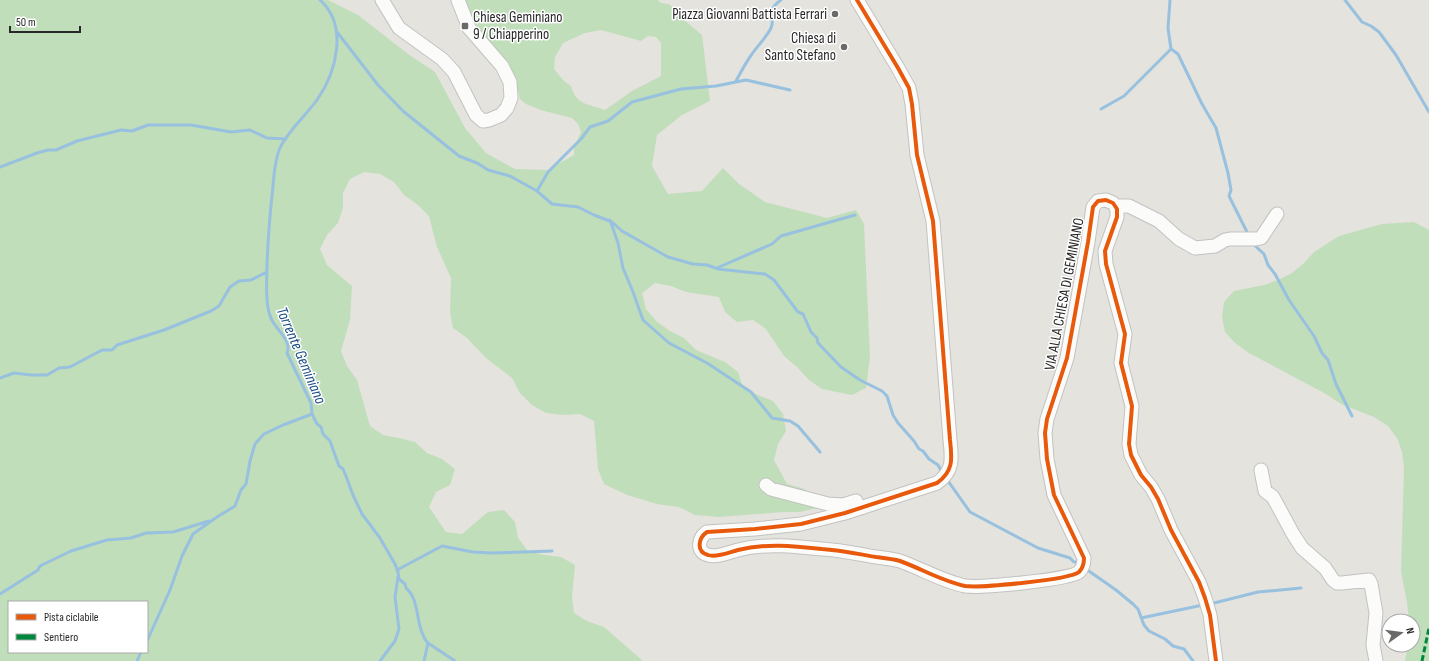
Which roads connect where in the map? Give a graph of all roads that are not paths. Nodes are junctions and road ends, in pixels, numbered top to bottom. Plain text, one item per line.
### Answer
1 (382, 0) edge
2 (458, 0) edge
3 (857, 0) edge
4 (1116, 206) junction
5 (1277, 214) dead end
6 (1261, 470) dead end
7 (781, 483) dead end
8 (894, 498) junction
9 (1216, 661) edge
10 (1376, 661) edge

1 - 2 street
3 - 8 street, VIA ALLA CHIESA DI GEMINIANO
4 - 5 street
4 - 8 street, VIA ALLA CHIESA DI GEMINIANO
4 - 9 street
6 - 10 street
7 - 8 street

